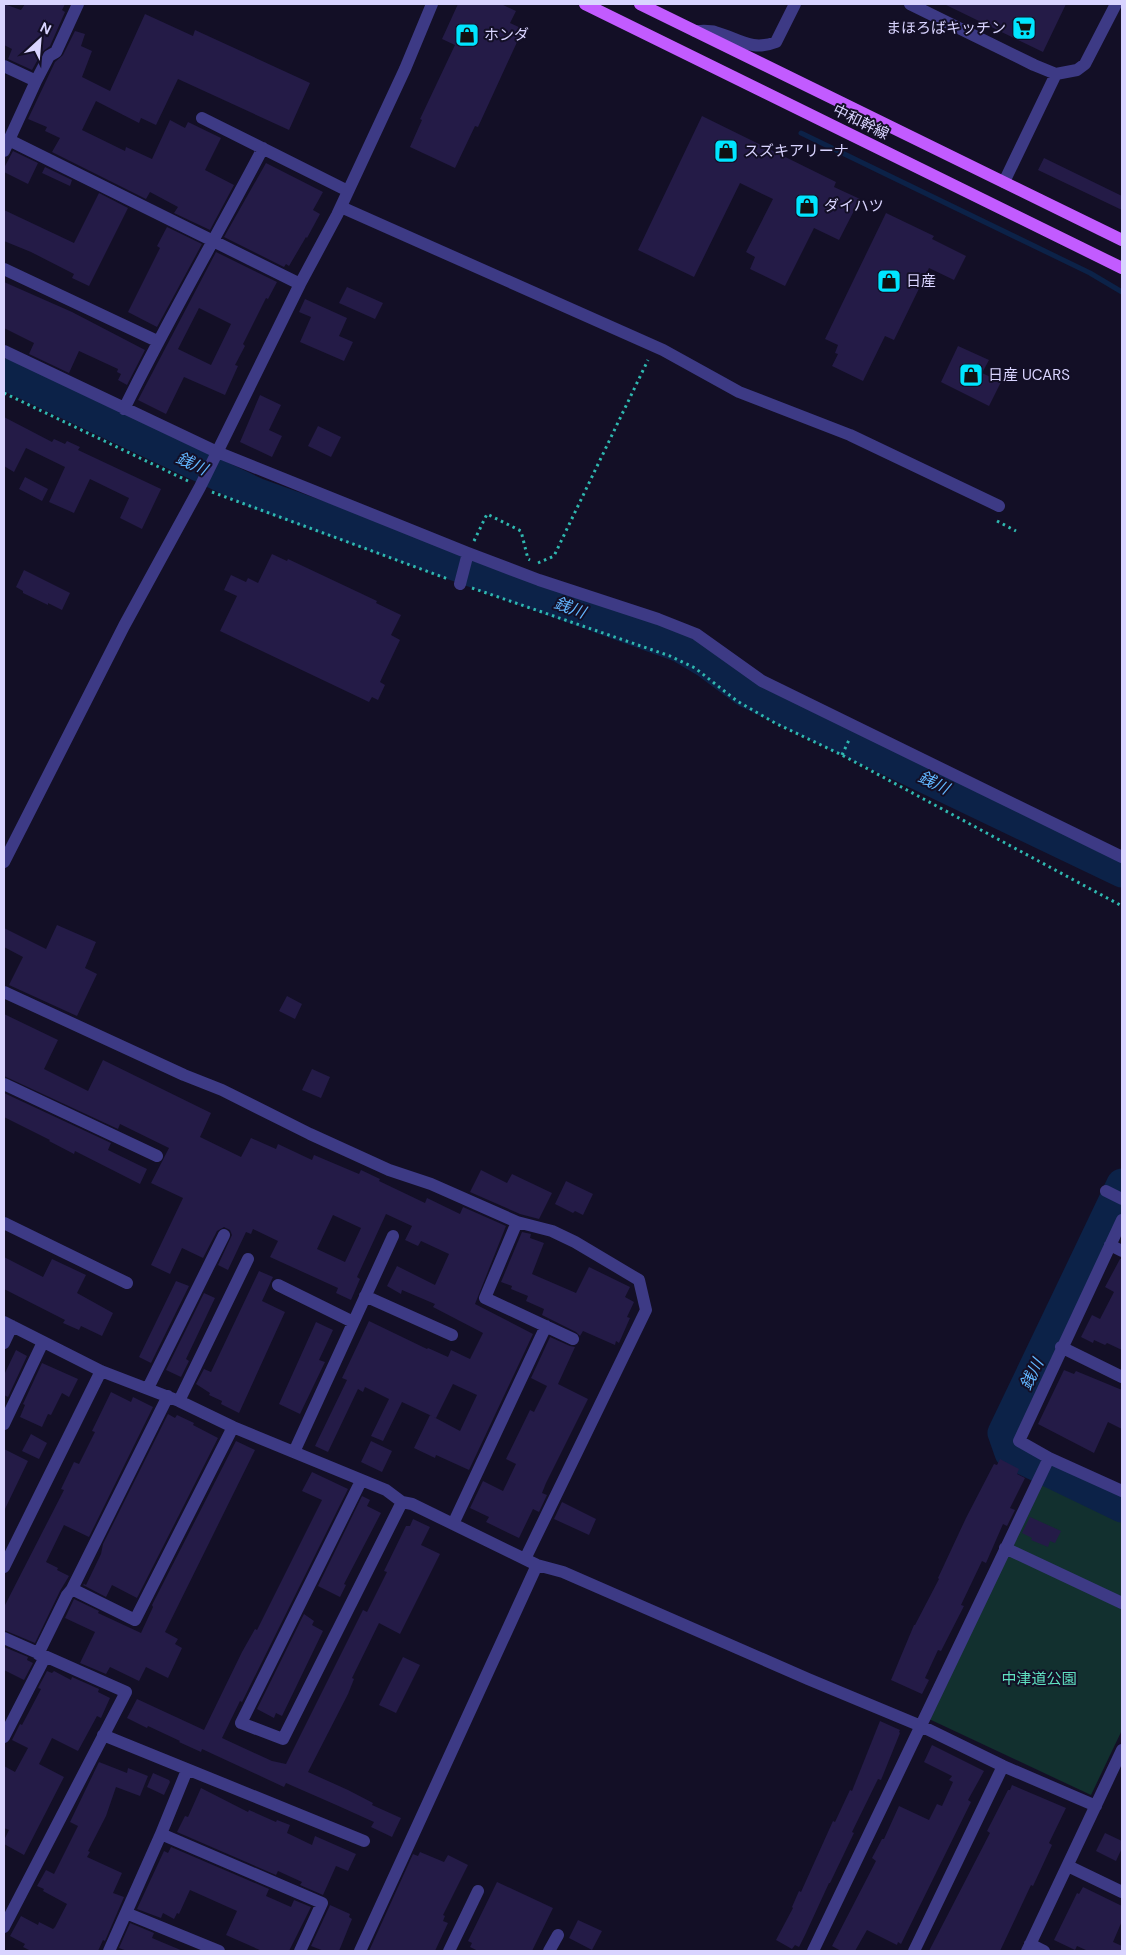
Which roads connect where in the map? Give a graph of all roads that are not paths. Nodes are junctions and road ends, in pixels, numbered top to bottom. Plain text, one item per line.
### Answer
1 (78, 4) edge
2 (432, 4) edge
3 (585, 4) edge
4 (640, 4) edge
5 (795, 4) edge
6 (910, 4) edge
7 (1116, 4) edge
8 (695, 31) junction
9 (4, 66) edge
10 (1056, 74) junction
11 (36, 81) junction
12 (202, 118) dead end
13 (6, 146) edge
14 (263, 148) junction
15 (1004, 182) junction
16 (348, 191) junction
17 (340, 207) junction
18 (1122, 240) edge
19 (214, 242) junction
20 (1122, 268) edge
21 (4, 269) edge
22 (300, 284) junction
23 (157, 341) junction
24 (4, 351) edge
25 (124, 409) junction
26 (216, 454) junction
27 (998, 506) dead end
28 (467, 556) junction
29 (460, 582) road end
30 (1122, 857) edge
31 (4, 862) edge
32 (4, 992) edge
33 (4, 1084) edge
34 (157, 1156) dead end
35 (1106, 1191) dead end
36 (1122, 1199) edge
37 (1122, 1220) edge
38 (517, 1222) junction
39 (4, 1223) edge
40 (224, 1235) dead end
41 (393, 1236) dead end
42 (1110, 1245) junction
43 (1122, 1251) edge
44 (248, 1259) dead end
45 (127, 1283) dead end
46 (278, 1285) dead end
47 (365, 1296) junction
48 (353, 1322) junction
49 (8, 1324) edge
50 (546, 1326) junction
51 (452, 1335) dead end
52 (574, 1339) dead end
53 (43, 1342) junction
54 (4, 1343) edge
55 (1061, 1347) junction
56 (101, 1371) junction
57 (1122, 1377) edge
58 (148, 1388) junction
59 (173, 1398) junction
60 (4, 1424) edge
61 (233, 1427) junction
62 (294, 1452) junction
63 (1046, 1466) junction
64 (361, 1481) junction
65 (1122, 1491) edge
66 (402, 1502) junction
67 (453, 1524) junction
68 (1005, 1548) junction
69 (525, 1559) junction
70 (538, 1564) junction
71 (4, 1567) edge
72 (72, 1589) junction
73 (1122, 1603) edge
74 (4, 1638) edge
75 (42, 1655) junction
76 (921, 1726) junction
77 (4, 1736) edge
78 (103, 1736) junction
79 (1122, 1750) edge
80 (1003, 1766) junction
81 (187, 1770) junction
82 (1096, 1806) junction
83 (161, 1834) junction
84 (364, 1841) dead end
85 (1068, 1866) junction
86 (478, 1891) dead end
87 (1122, 1892) edge
88 (126, 1913) junction
89 (4, 1927) edge
90 (558, 1935) dead end
91 (1029, 1948) edge
92 (109, 1951) edge
93 (219, 1951) edge
94 (300, 1951) edge
95 (360, 1951) edge
96 (449, 1951) edge
97 (549, 1951) edge
98 (813, 1951) edge
99 (914, 1951) edge
100 (1044, 1951) edge

1 - 11 street
2 - 16 street
3 - 20 main road, 中和幹線
4 - 8 main road, 中和幹線
5 - 8 street
6 - 10 street
7 - 10 street
8 - 15 main road, 中和幹線
9 - 11 street
10 - 15 street
11 - 13 street
12 - 14 street
13 - 19 street
14 - 16 street
14 - 19 street
15 - 18 main road, 中和幹線
16 - 17 street
17 - 22 street
17 - 27 street
19 - 22 street
19 - 23 street
21 - 23 street
22 - 26 street
23 - 25 street
24 - 25 street
25 - 26 street
26 - 28 street
26 - 31 street
28 - 29 street
28 - 30 street
32 - 38 street
33 - 34 street
35 - 36 street
37 - 42 street
38 - 50 street
38 - 69 street
39 - 45 street
40 - 58 street
41 - 47 street
42 - 43 street
42 - 55 street
44 - 59 street
46 - 48 street
47 - 48 street
47 - 51 street
48 - 62 street
49 - 53 street
49 - 54 street
50 - 52 street
50 - 67 street
53 - 56 street
53 - 60 street
55 - 57 street
55 - 63 street
56 - 58 street
56 - 71 street
58 - 59 street
59 - 61 street
59 - 72 street
61 - 62 street
61 - 72 street
62 - 64 street
63 - 65 street
63 - 68 street
64 - 66 street
64 - 66 street
66 - 67 street
67 - 69 street
68 - 73 street
68 - 76 street
69 - 70 street
70 - 76 street
70 - 95 street
72 - 75 street
74 - 75 street
75 - 77 street
75 - 78 street
76 - 80 street
76 - 98 street
78 - 81 street
78 - 89 street
79 - 82 street
80 - 82 street
80 - 99 street
81 - 83 street
81 - 84 street
82 - 85 street
83 - 88 street
83 - 94 street
85 - 87 street
85 - 91 street
86 - 96 street
88 - 92 street
88 - 93 street
90 - 97 street
91 - 100 street

